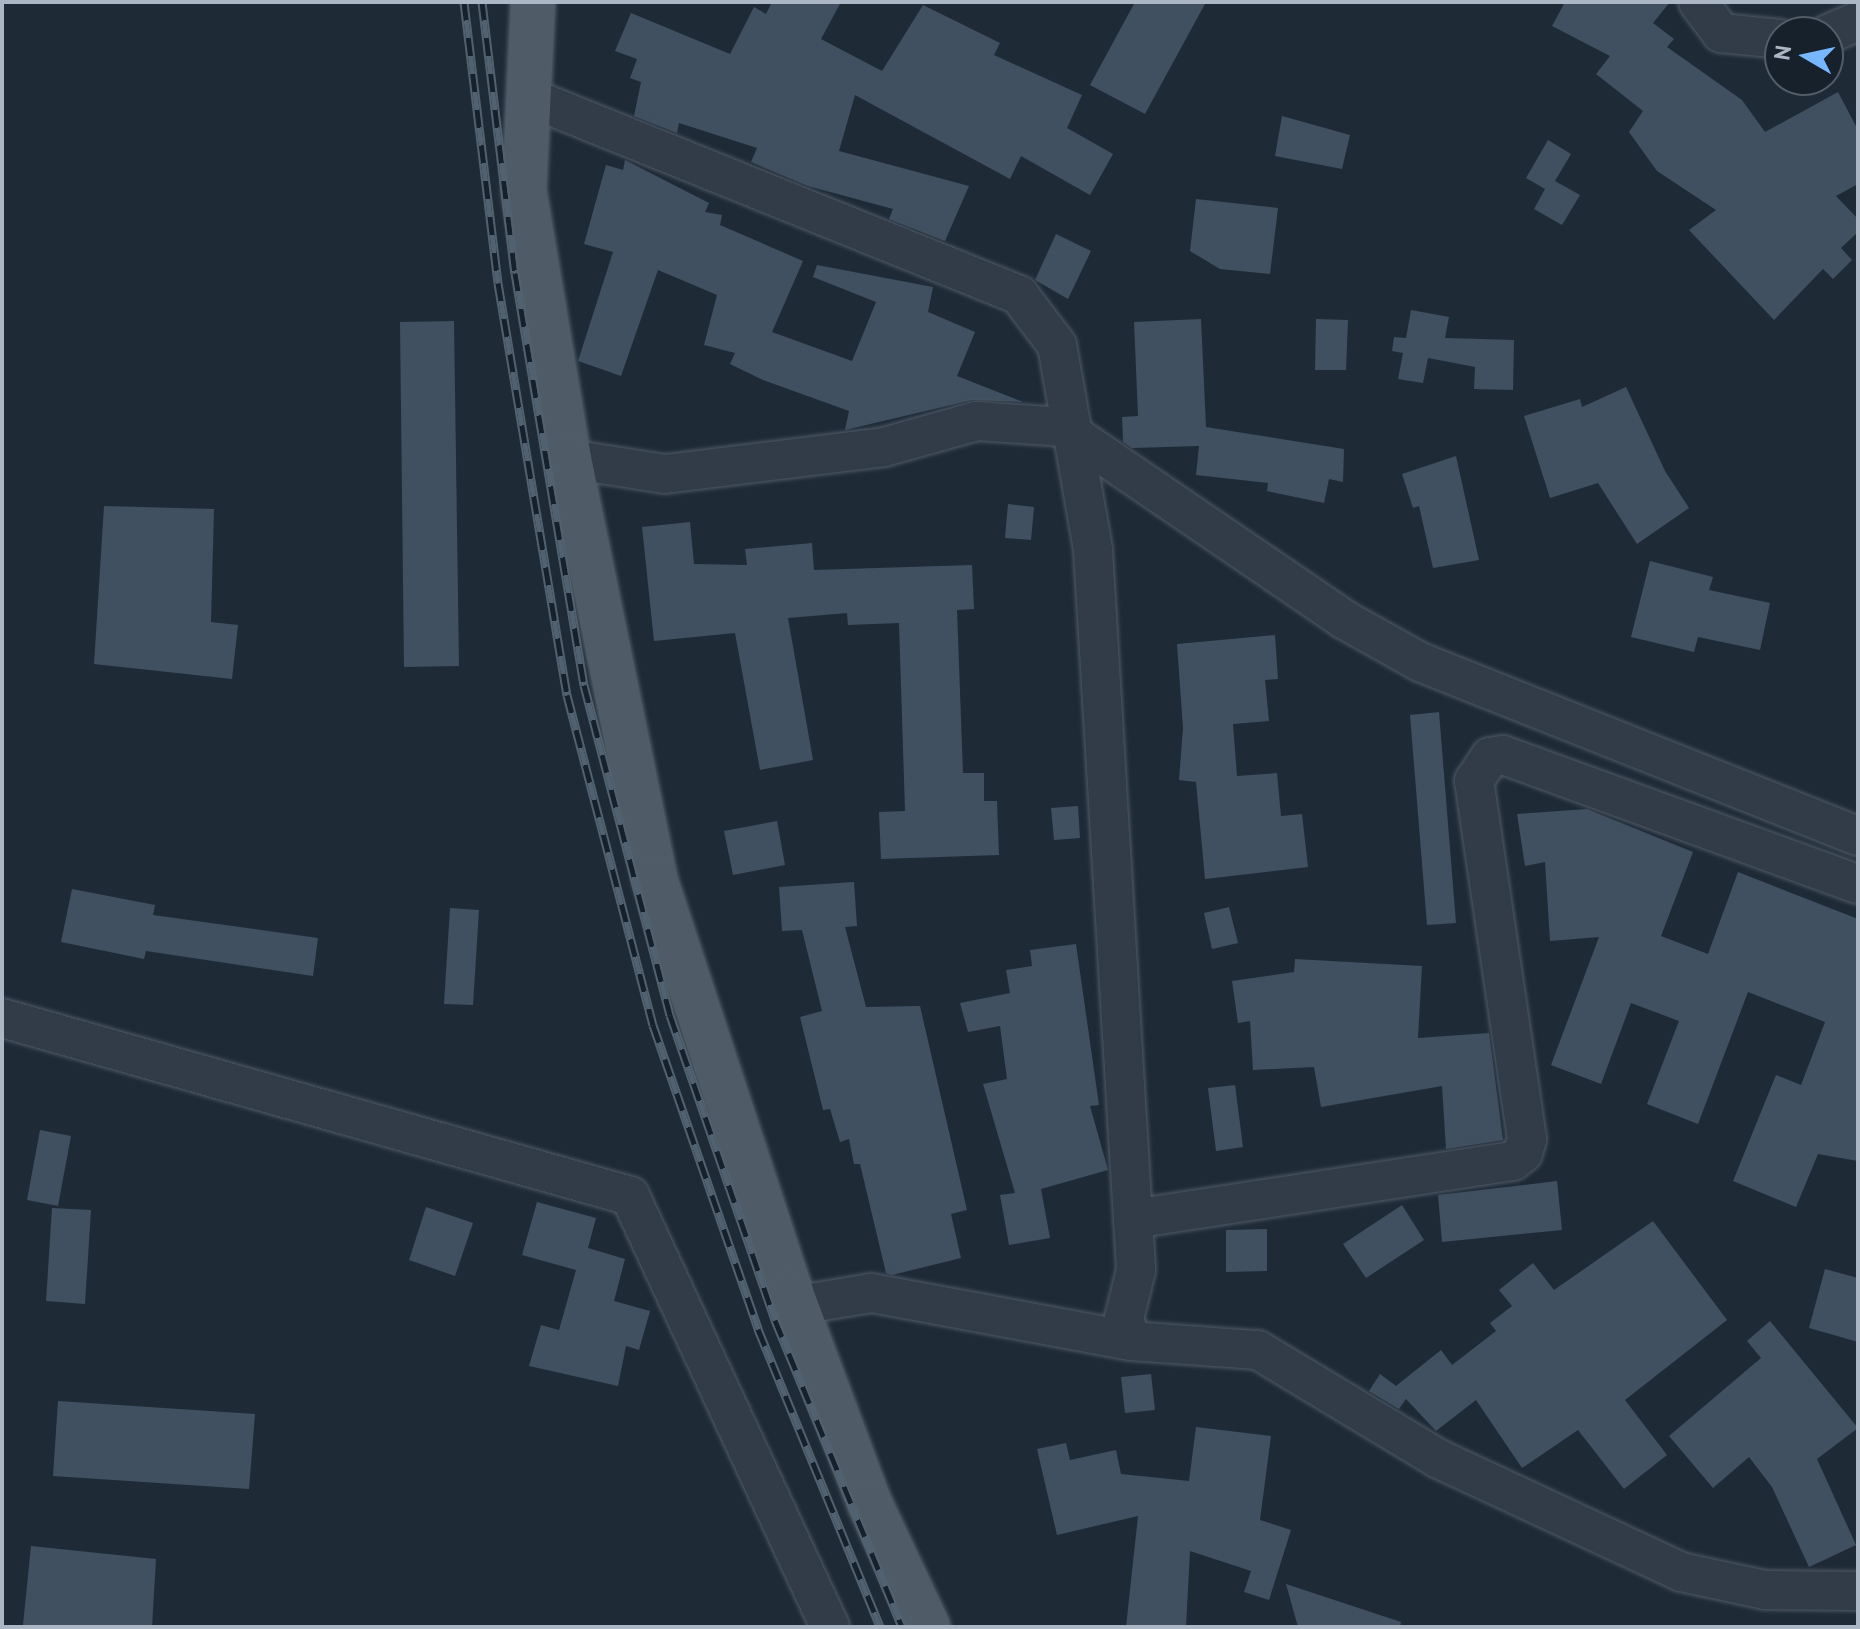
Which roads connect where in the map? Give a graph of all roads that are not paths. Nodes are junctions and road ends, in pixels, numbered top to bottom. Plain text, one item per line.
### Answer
1 (533, 2) edge
2 (1698, 2) edge
3 (1764, 37) edge
4 (526, 96) junction
5 (1074, 435) junction
6 (569, 459) junction
7 (1858, 836) edge
8 (1858, 884) edge
9 (2, 1018) edge
10 (1133, 1219) junction
11 (799, 1305) junction
12 (1131, 1341) junction
13 (1858, 1591) edge
14 (830, 1627) edge
15 (928, 1627) edge

1 - 4 main road
2 - 3 street
4 - 5 street
4 - 6 main road
5 - 6 street
5 - 7 street
5 - 10 street
6 - 11 main road
8 - 10 street
9 - 14 street
10 - 12 street
11 - 12 street
11 - 15 main road
12 - 13 street

